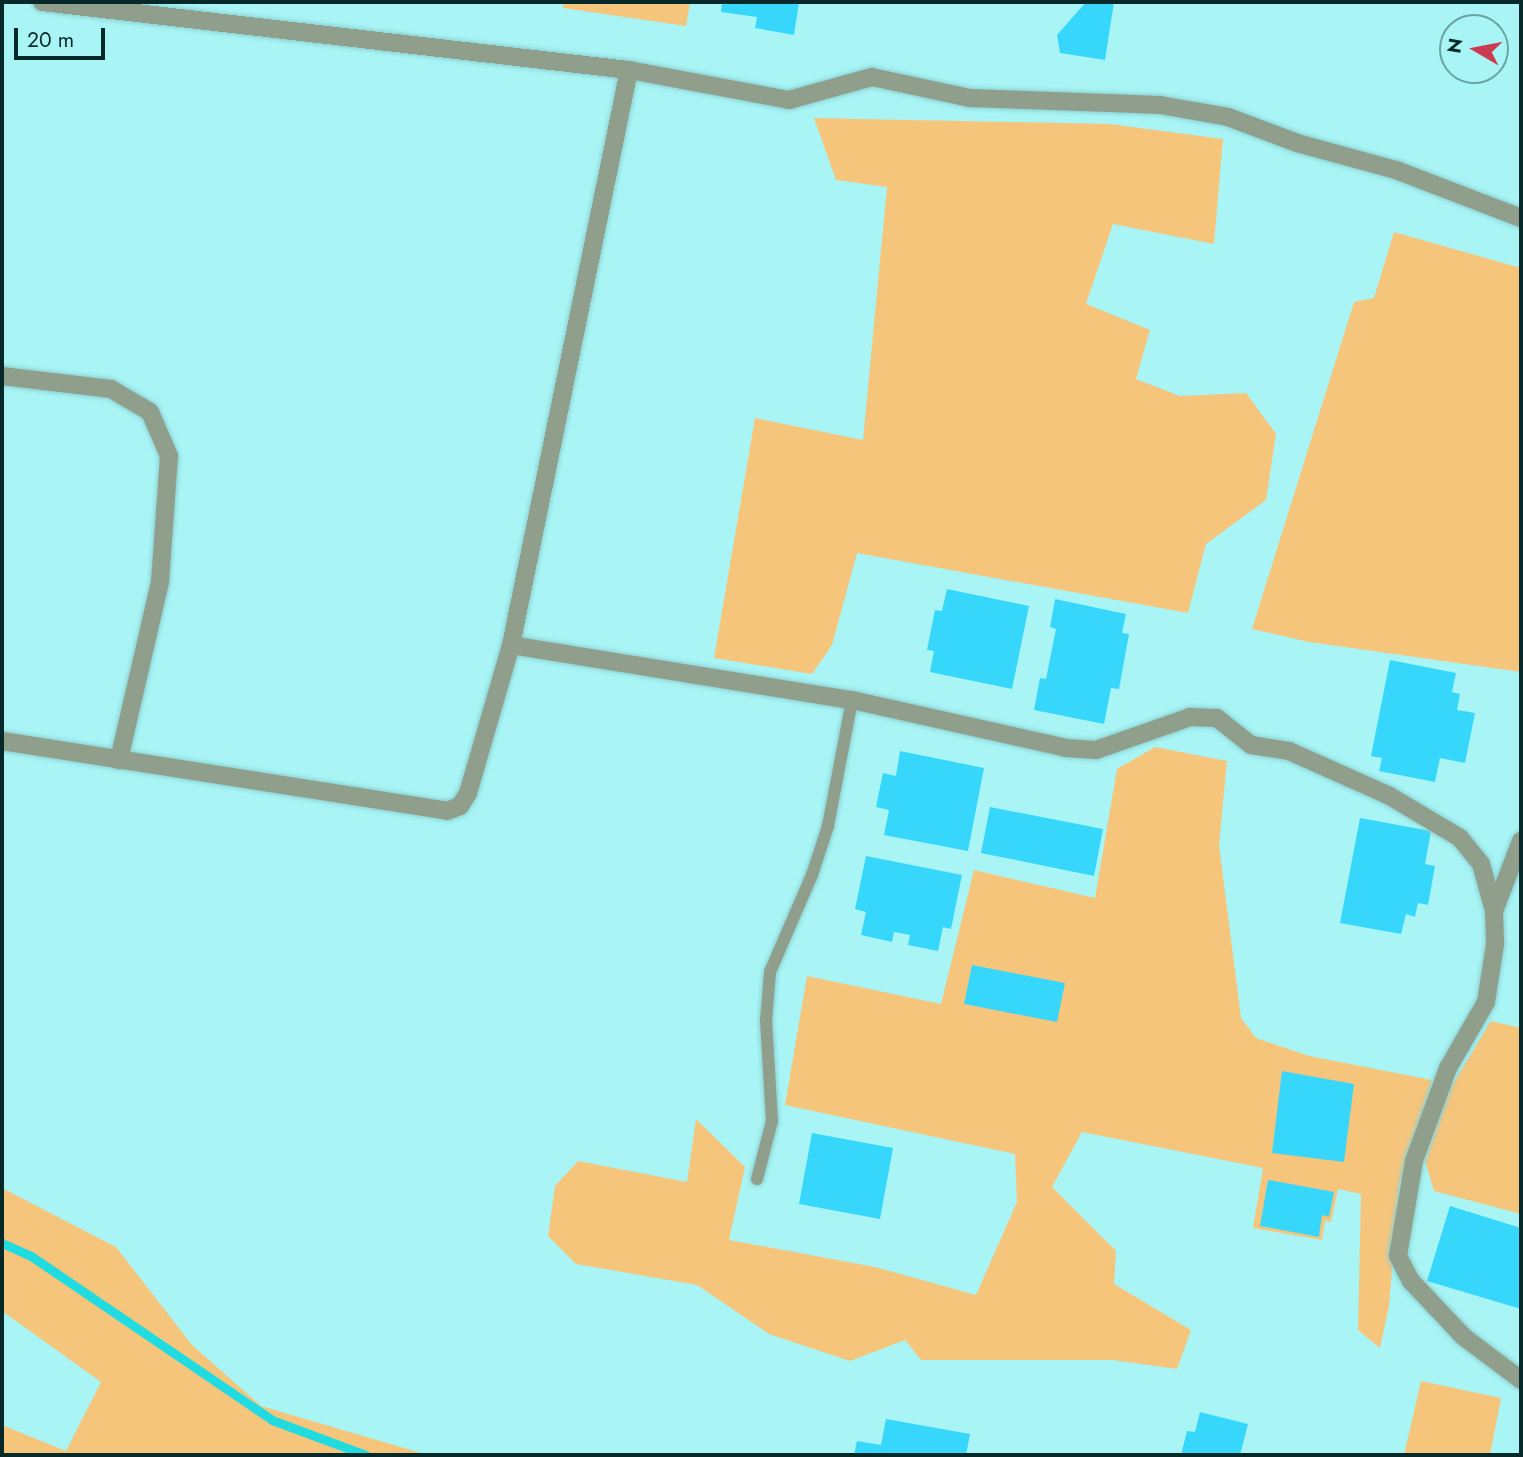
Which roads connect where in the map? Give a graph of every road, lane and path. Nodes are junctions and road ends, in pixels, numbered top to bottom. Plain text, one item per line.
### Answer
1 (41, 2) edge
2 (88, 4) edge
3 (629, 70) junction
4 (1521, 218) edge
5 (2, 376) edge
6 (511, 645) junction
7 (852, 700) junction
8 (2, 741) edge
9 (119, 760) junction
10 (1521, 842) edge
11 (1494, 911) junction
12 (757, 1179) dead end
13 (1521, 1380) edge

1 - 2 street
2 - 3 street
3 - 4 street
3 - 6 street
5 - 9 street
6 - 7 street
6 - 9 street
7 - 11 street
7 - 12 lane
8 - 9 street
10 - 11 street
11 - 13 street

